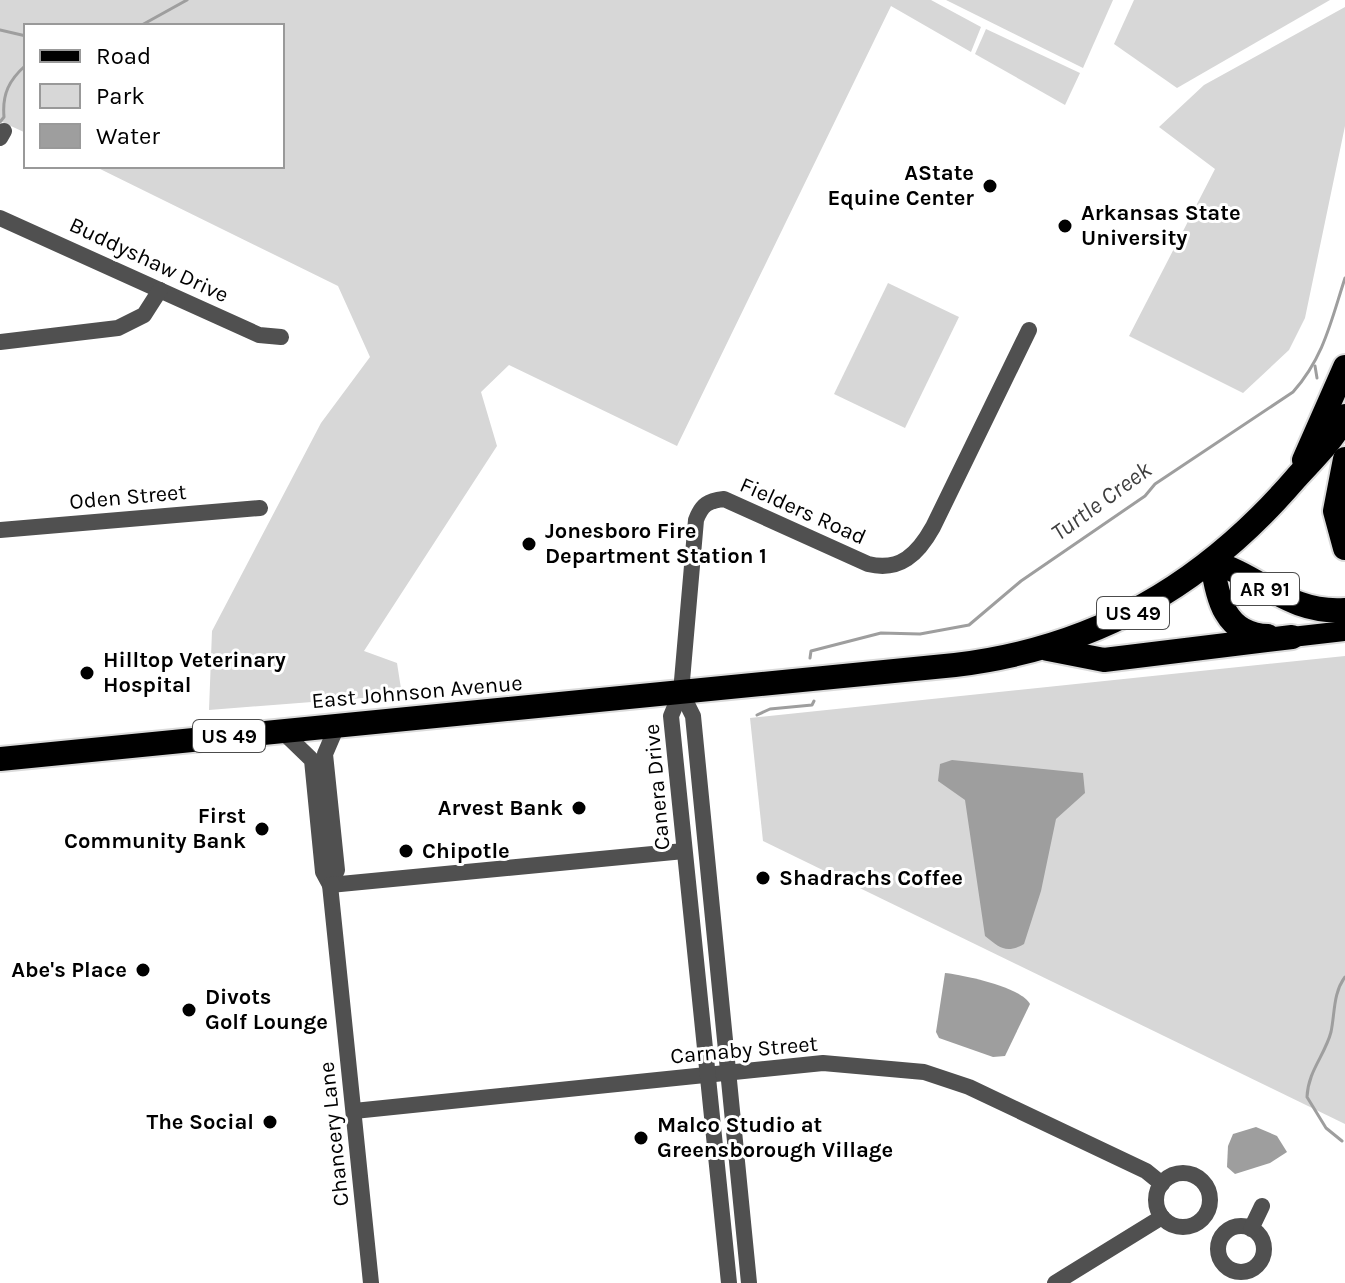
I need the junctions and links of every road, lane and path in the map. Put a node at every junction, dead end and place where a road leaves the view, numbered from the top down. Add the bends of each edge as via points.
1 (0, 218) edge
2 (160, 290) junction
3 (1029, 330) dead end
4 (281, 337) dead end
5 (0, 342) edge
6 (1345, 367) edge
7 (1345, 416) edge
8 (1345, 459) edge
9 (1298, 476) junction
10 (260, 508) dead end
11 (0, 530) edge
12 (1345, 548) edge
13 (1212, 562) junction
14 (1345, 610) edge
15 (1345, 631) edge
16 (1292, 637) junction
17 (1045, 649) junction
18 (681, 692) junction
19 (337, 726) junction
20 (282, 731) junction
21 (0, 759) edge
22 (684, 851) junction
23 (330, 885) junction
24 (726, 1073) junction
25 (706, 1075) junction
26 (354, 1111) junction
27 (1162, 1184) junction
28 (1262, 1206) dead end
29 (1162, 1217) junction
30 (1203, 1219) junction
31 (1251, 1229) junction
32 (1223, 1234) junction
33 (1229, 1275) edge
34 (1243, 1277) edge
35 (371, 1283) edge
36 (729, 1283) edge
37 (749, 1283) edge
38 (1055, 1283) edge

1 - 2 street, Buddyshaw Drive
2 - 4 street, Buddyshaw Drive via 259,335
2 - 5 street via 144,315 118,328
3 - 18 street, Fielders Road via 924,544 899,565 868,564 738,503 710,501 701,507 691,559
6 - 9 highway, US 49
7 - 9 highway, US 49
8 - 12 highway via 1335,511
9 - 13 highway, US 49
10 - 11 street, Oden Street
13 - 14 highway, AR 91 via 1235,568 1291,604
13 - 16 highway via 1222,609 1234,625 1256,636
13 - 17 highway, US 49 via 1133,613
15 - 16 main road, AR 91
16 - 17 highway, AR 91 via 1104,660
17 - 18 highway, East Johnson Avenue / US 49 via 993,660
18 - 19 highway, East Johnson Avenue / US 49
18 - 22 street, Canera Drive via 671,716
18 - 24 street, Canera Drive via 693,716
19 - 20 highway, East Johnson Avenue / US 49
19 - 23 street, Chancery Lane via 325,754 337,870
20 - 21 highway, East Johnson Avenue / US 49
20 - 23 street, Chancery Lane via 312,760 323,872
22 - 23 street
22 - 25 street, Canera Drive
23 - 26 street, Chancery Lane
24 - 25 street, Carnaby Street
24 - 27 street, Carnaby Street via 823,1063 924,1072 1033,1116 1146,1171
24 - 37 street, Canera Drive
25 - 26 street, Carnaby Street
25 - 36 street, Canera Drive
26 - 35 street, Chancery Lane
27 - 29 street via 1156,1200
27 - 30 street via 1176,1174 1201,1180 1210,1195
28 - 31 street
29 - 30 street via 1181,1227
29 - 38 street
30 - 32 street
31 - 32 street via 1236,1227
31 - 34 street via 1261,1238 1263,1252
32 - 33 street via 1219,1255
33 - 34 street

